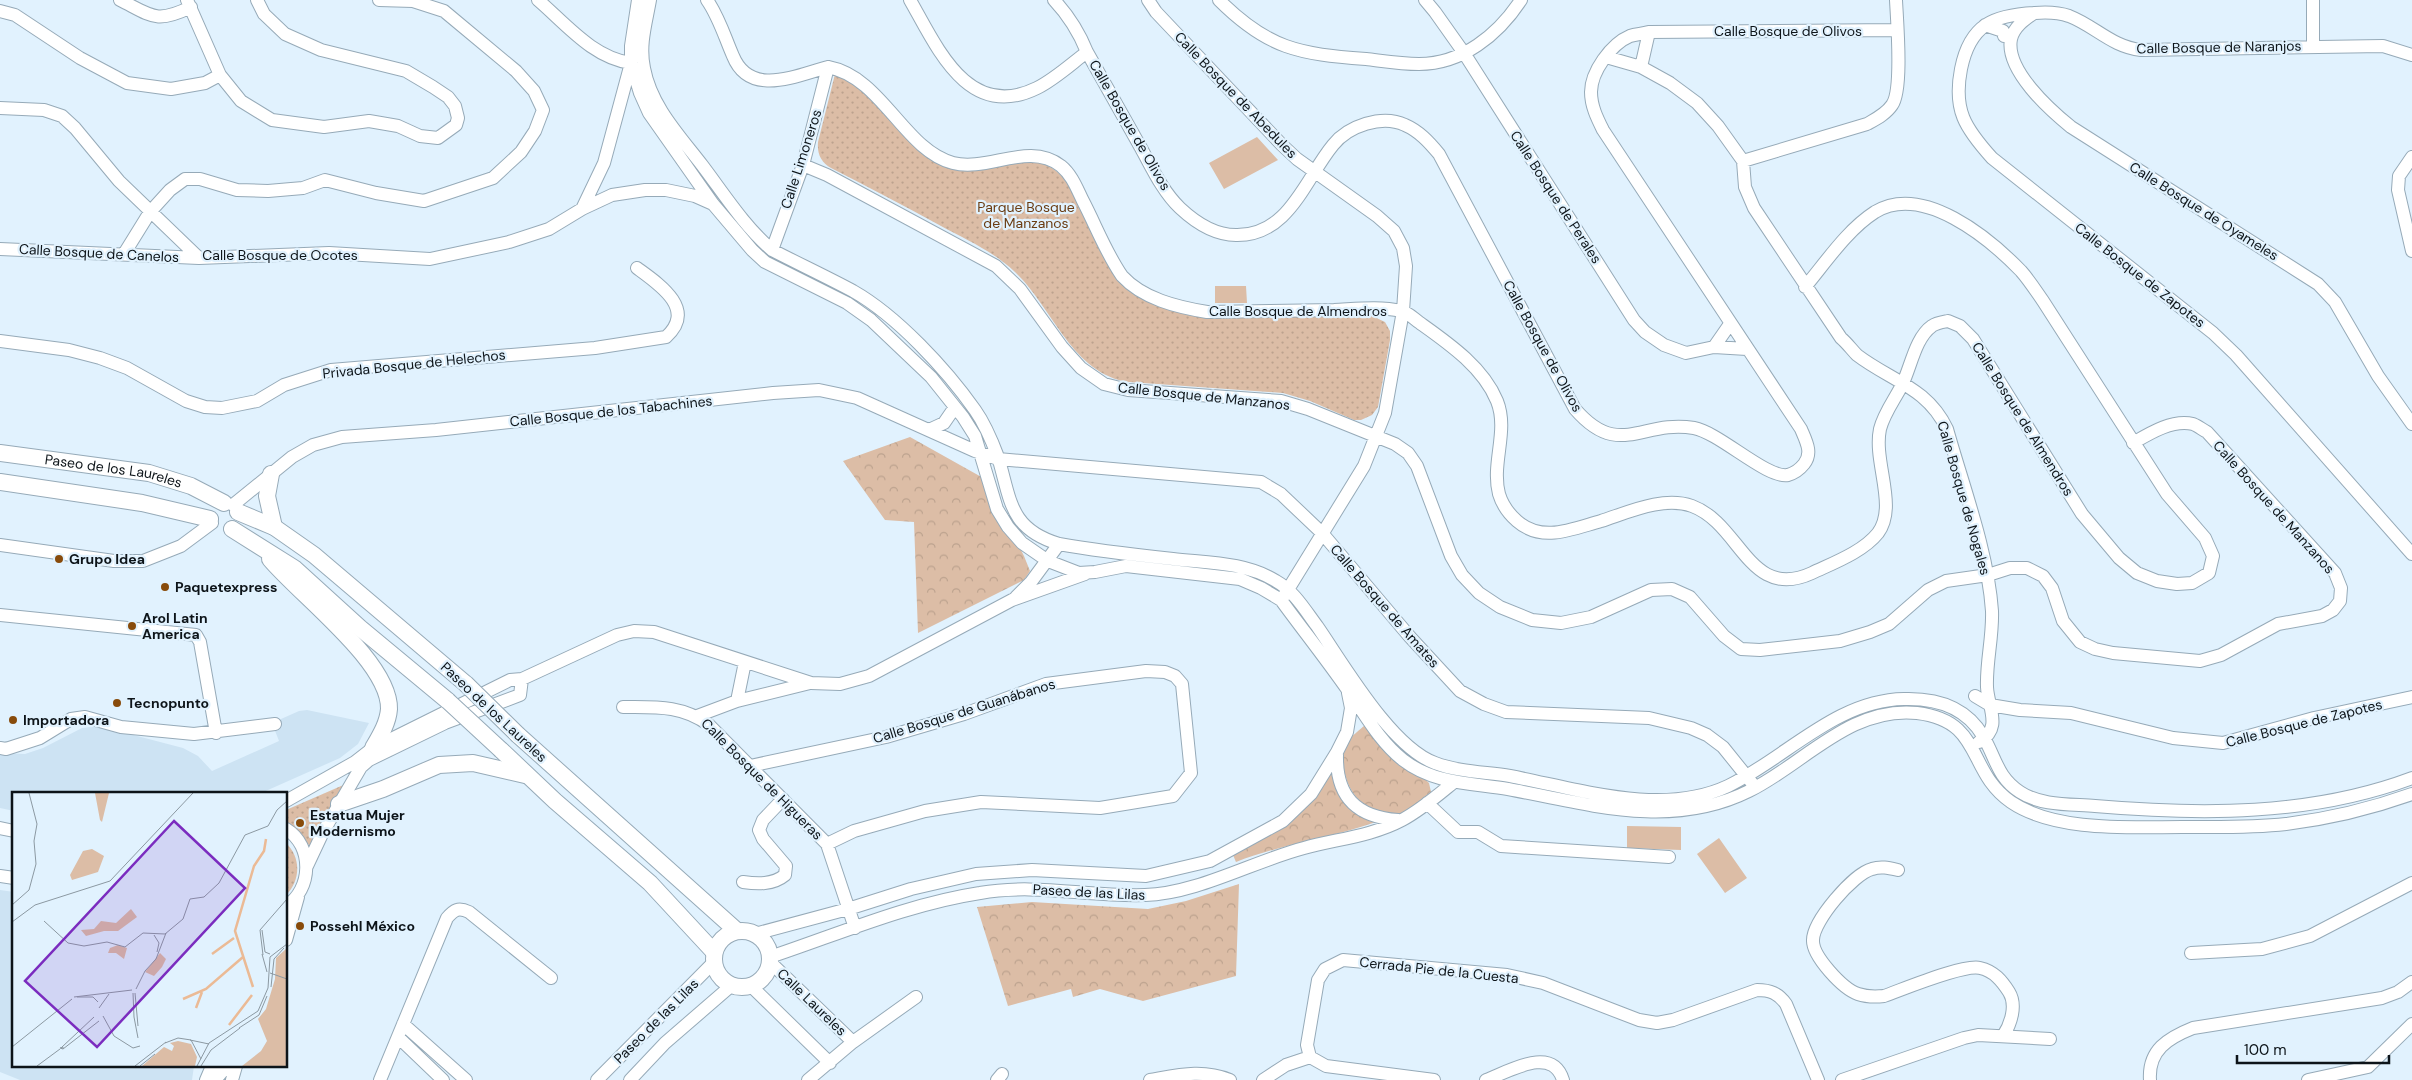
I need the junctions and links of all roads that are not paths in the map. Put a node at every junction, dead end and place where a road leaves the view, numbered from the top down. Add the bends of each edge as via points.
1 (120, 0) edge
2 (257, 0) edge
3 (379, 0) edge
4 (538, 0) edge
5 (638, 0) edge
6 (650, 0) edge
7 (707, 0) edge
8 (910, 0) edge
9 (1054, 0) edge
10 (1148, 0) edge
11 (1219, 0) edge
12 (1424, 0) edge
13 (1521, 0) edge
14 (1896, 0) edge
15 (2313, 0) edge
16 (189, 4) edge
17 (0, 11) edge
18 (2034, 13) junction
19 (1985, 25) junction
20 (1897, 30) junction
21 (1649, 32) junction
22 (2004, 36) dead end
23 (2313, 45) junction
24 (1087, 52) junction
25 (1464, 53) junction
26 (2412, 54) edge
27 (1606, 57) junction
28 (632, 63) junction
29 (828, 67) junction
30 (1641, 67) junction
31 (220, 75) junction
32 (0, 108) edge
33 (654, 109) junction
34 (2412, 157) edge
35 (1743, 161) junction
36 (802, 165) junction
37 (1315, 171) junction
38 (713, 204) junction
39 (582, 209) junction
40 (150, 212) junction
41 (0, 249) edge
42 (772, 250) junction
43 (2412, 251) edge
44 (124, 254) junction
45 (199, 258) junction
46 (636, 268) dead end
47 (1805, 287) junction
48 (1404, 311) junction
49 (1730, 324) junction
50 (0, 341) edge
51 (1714, 347) junction
52 (1747, 350) junction
53 (1903, 383) junction
54 (955, 407) junction
55 (2412, 424) edge
56 (929, 430) junction
57 (1377, 436) junction
58 (2133, 442) junction
59 (0, 453) edge
60 (982, 454) junction
61 (998, 459) junction
62 (271, 474) junction
63 (0, 482) edge
64 (231, 507) junction
65 (211, 521) junction
66 (274, 527) junction
67 (232, 529) junction
68 (1322, 533) junction
69 (0, 545) edge
70 (260, 545) junction
71 (1064, 545) junction
72 (2412, 554) edge
73 (1048, 561) junction
74 (1065, 568) junction
75 (1087, 573) junction
76 (1988, 575) junction
77 (1044, 589) junction
78 (1285, 595) junction
79 (1012, 600) junction
80 (0, 615) edge
81 (745, 662) junction
82 (1989, 669) junction
83 (522, 679) junction
84 (811, 683) junction
85 (1348, 690) junction
86 (1975, 696) junction
87 (2412, 697) edge
88 (737, 701) junction
89 (1990, 704) junction
90 (623, 707) dead end
91 (1956, 708) junction
92 (2020, 710) junction
93 (1371, 713) junction
94 (697, 716) junction
95 (1994, 720) junction
96 (1951, 723) junction
97 (275, 724) dead end
98 (216, 733) junction
99 (1984, 738) junction
100 (1344, 739) junction
101 (1970, 744) junction
102 (0, 748) edge
103 (373, 748) junction
104 (1338, 752) junction
105 (750, 766) junction
106 (526, 775) junction
107 (1747, 776) junction
108 (2412, 778) edge
109 (1454, 782) junction
110 (1756, 787) junction
111 (2412, 794) edge
112 (783, 800) junction
113 (288, 801) edge
114 (339, 804) junction
115 (1428, 804) junction
116 (1402, 820) junction
117 (288, 832) edge
118 (827, 844) junction
119 (1669, 857) dead end
120 (663, 864) junction
121 (307, 866) junction
122 (1898, 870) dead end
123 (742, 882) dead end
124 (650, 883) junction
125 (2412, 883) edge
126 (299, 894) junction
127 (288, 904) edge
128 (848, 909) junction
129 (855, 928) junction
130 (737, 931) junction
131 (288, 933) edge
132 (755, 934) junction
133 (2191, 954) dead end
134 (714, 957) junction
135 (770, 960) junction
136 (551, 978) dead end
137 (2412, 982) edge
138 (732, 985) junction
139 (750, 986) junction
140 (916, 997) dead end
141 (404, 1024) junction
142 (2412, 1024) edge
143 (2003, 1036) junction
144 (398, 1037) junction
145 (2050, 1039) dead end
146 (853, 1042) junction
147 (1310, 1057) junction
148 (830, 1062) junction
149 (2368, 1066) junction
150 (211, 1068) edge
151 (225, 1068) edge
152 (2330, 1078) edge
153 (206, 1080) edge
154 (215, 1080) edge
155 (380, 1080) edge
156 (443, 1080) edge
157 (466, 1080) edge
158 (598, 1080) edge
159 (630, 1080) edge
160 (808, 1080) edge
161 (1150, 1080) edge
162 (1230, 1080) edge
163 (1263, 1080) edge
164 (1434, 1080) edge
165 (1486, 1080) edge
166 (1563, 1080) edge
167 (1818, 1080) edge
168 (1842, 1080) edge
169 (2150, 1080) edge
170 (2308, 1080) edge
171 (2364, 1080) edge

1 - 16 street via 156,18 176,15
2 - 31 street via 264,14 285,34 321,50 406,71 432,86 455,106 456,126 438,138 369,121 324,128 272,120 241,101
3 - 40 street via 413,2 444,11 516,71 534,91 544,110 521,152 500,172 493,178 424,201 325,180 303,188 268,191 237,190 200,179 185,179
4 - 28 street via 599,52
5 - 28 street via 631,46
6 - 33 street via 642,57
7 - 29 street via 733,59 751,77 775,82
8 - 24 street via 950,68 969,85 987,93 1017,94 1036,88
9 - 24 street, Calle Bosque de Olivos via 1071,19
10 - 37 street, Calle Bosque de Abedules via 1282,145
11 - 25 street via 1260,36 1291,49 1420,64 1444,61
12 - 25 street, Calle Bosque de Perales
13 - 25 street via 1492,35
14 - 20 street
15 - 23 street
16 - 31 street
17 - 31 street via 15,15 80,58 127,83 171,88 205,83
18 - 19 street, Calle Bosque de Zapotes via 2009,14
18 - 23 street, Calle Bosque de Naranjos via 2070,16 2112,42 2133,49
18 - 55 street, Calle Bosque de Oyameles via 2016,28 2011,45 2016,65 2043,103 2071,127 2318,284 2342,313 2378,376
19 - 22 street via 2003,31
19 - 72 street, Calle Bosque de Zapotes via 1970,42 1959,80 1960,112 1970,134 1992,158 2236,355
20 - 21 street, Calle Bosque de Olivos
20 - 35 street via 1898,90 1892,105 1880,116 1867,124
21 - 27 street, Calle Bosque de Olivos via 1630,36 1617,44
21 - 30 street
23 - 26 street, Calle Bosque de Naranjos via 2383,46
24 - 37 street, Calle Bosque de Olivos via 1159,180 1178,207 1201,226 1223,235 1247,236 1273,225 1287,213
25 - 51 street, Calle Bosque de Perales via 1634,320 1664,346 1686,353
27 - 30 street
27 - 49 street, Calle Bosque de Olivos via 1591,91 1600,123
28 - 33 street via 636,81
28 - 39 street via 604,163
29 - 36 street, Calle Limoneros
29 - 48 street, Calle Bosque de Almendros via 856,78 924,146 947,160 965,164 1036,155 1056,163 1072,179 1122,276 1156,298 1207,312
30 - 35 street via 1698,103
32 - 40 street, Calle Bosque de Ocotes via 44,110 62,116
33 - 38 street
33 - 42 street via 735,210
34 - 43 street via 2399,176 2398,190
35 - 47 street, Calle Bosque de Nogales via 1745,187 1754,208
36 - 42 street, Calle Limoneros
36 - 57 street, Calle Bosque de Manzanos via 827,175 996,266 1031,301 1071,358 1104,384 1128,390 1282,401
37 - 48 street, Calle Bosque de Abedules via 1394,231 1403,248 1406,266
37 - 52 street, Calle Bosque de Olivos via 1334,144 1355,128 1379,121 1403,124 1422,135 1439,154 1575,409 1589,424 1619,436 1678,426 1696,428 1770,471 1787,475 1798,471 1808,459 1808,445 1801,429
38 - 39 street, Calle Bosque de Ocotes via 677,192 645,190 612,195
38 - 54 street via 765,262 847,303 872,320 931,377
39 - 45 street, Calle Bosque de Ocotes via 549,230 430,259 329,253
40 - 44 street
40 - 45 street, Calle Bosque de Ocotes
41 - 44 street, Calle Bosque de Canelos
42 - 61 street via 854,291 880,309 942,368 987,430
44 - 45 street, Calle Bosque de Canelos
46 - 50 street, Privada Bosque de Helechos via 669,292 676,304 678,320 674,331 666,337 595,348 331,370 284,385 258,401 222,408 186,401 134,371 100,358 69,350
47 - 53 street, Calle Bosque de Nogales via 1857,355
47 - 58 street, Calle Bosque de Almendros via 1860,224 1877,211 1898,205 1921,205 1946,213 1991,244 2021,271
48 - 53 street, Calle Bosque de Almendros via 1467,361 1496,398 1502,431 1496,477 1499,496 1510,515 1526,529 1562,533 1648,506 1670,503 1692,506 1709,515 1764,574 1779,580 1810,574 1866,544 1878,532 1885,520 1886,503 1879,452 1880,429
48 - 57 street, Calle Bosque de Abedules via 1385,413
49 - 51 street
49 - 52 street, Calle Bosque de Olivos
51 - 52 street, Calle Bosque de Perales
53 - 58 street, Calle Bosque de Almendros via 1921,339 1932,326 1948,321 1960,326 1973,338 2082,514 2101,539 2137,573 2157,581 2192,583 2209,573 2213,556 2205,538 2167,494
53 - 76 street, Calle Bosque de Nogales via 1927,400 1947,429
54 - 56 street via 944,423
54 - 60 street via 972,431
56 - 60 street, Calle Bosque de los Tabachines
56 - 62 street, Calle Bosque de los Tabachines via 857,398 819,390 773,393 436,430 342,437 313,445
57 - 68 street, Calle Bosque de Abedules via 1364,466
57 - 76 street, Calle Bosque de Manzanos via 1408,452 1417,466 1451,556 1462,575 1479,593 1500,607 1532,620 1561,623 1591,617 1651,590 1672,589 1690,597 1724,636 1741,649 1760,650 1840,640 1870,632 1889,624 1928,590 1946,581
58 - 76 street, Calle Bosque de Manzanos via 2155,430 2176,424 2193,424 2207,432 2335,573 2341,588 2340,601 2333,610 2322,616 2278,624 2221,655 2200,661 2177,660 2095,649 2080,642 2063,621 2052,588 2043,576 2027,568 2010,568
59 - 64 main road, Paseo de los Laureles via 149,473 191,486
60 - 61 street, Calle Bosque de los Tabachines
60 - 73 street via 1002,518 1022,543
61 - 68 street, Calle Bosque de Amates via 1261,482 1281,494
61 - 71 street via 1007,495 1019,518 1033,532
62 - 64 street, Calle Bosque de los Tabachines
62 - 66 main road via 267,501
63 - 65 main road, Paseo de los Laureles via 142,503
64 - 65 main road via 215,506
64 - 66 main road, Paseo de los Laureles
64 - 67 main road via 238,520
65 - 67 main road via 221,531
65 - 69 street via 181,546 143,561 114,561
66 - 120 main road, Paseo de los Laureles, bridge via 314,555 466,684 518,735
67 - 70 main road, Paseo de los Laureles
68 - 78 street, Calle Bosque de Abedules
68 - 107 street, Calle Bosque de Amates via 1460,691 1506,712 1649,718 1691,728 1707,735 1723,748
70 - 103 main road via 285,577 366,656 378,674 386,690 389,708 388,720
70 - 106 main road, Paseo de los Laureles, bridge via 294,568 448,701
71 - 73 street
71 - 74 street
71 - 78 street via 1243,566 1267,576
73 - 74 street
73 - 79 street
74 - 75 street
74 - 77 street
75 - 77 street
75 - 78 street via 1126,566 1240,579
76 - 82 street, Calle Bosque de Nogales via 1992,631
77 - 79 street
78 - 85 street
78 - 93 street
79 - 84 street via 869,676 840,684
80 - 98 street via 196,635 200,642
81 - 83 street via 654,632 634,630 617,634
81 - 84 street
81 - 88 street
82 - 86 street, Calle Bosque de Nogales
82 - 89 street, Calle Bosque de Nogales via 1987,687
83 - 103 street via 510,680
83 - 114 street via 520,695 444,723 369,760 354,775
84 - 88 street, Calle Bosque de Higueras
85 - 93 street
85 - 100 street, Paseo de las Lilas via 1350,717
86 - 89 street, Calle Bosque de Zapotes
86 - 91 street
87 - 92 street, Calle Bosque de Zapotes via 2322,716 2222,744 2173,738 2071,713
88 - 94 street, Calle Bosque de Higueras
89 - 92 street, Calle Bosque de Zapotes
89 - 95 street, Calle Bosque de Nogales
90 - 94 street, Calle Bosque de Higueras via 664,706
91 - 96 street
91 - 99 street
91 - 107 street via 1905,699 1868,706 1828,723
92 - 95 street, Calle Bosque de Zapotes
93 - 100 street, Paseo de las Lilas
93 - 107 street via 1411,750 1429,761 1456,769 1602,795 1640,798 1699,796
93 - 109 street via 1379,736 1403,760 1423,772
94 - 105 street, Calle Bosque de Higueras
95 - 99 street
96 - 101 street
96 - 110 street via 1936,716 1905,713 1872,719 1835,735
97 - 98 street
98 - 102 street via 121,727 85,717 71,719 40,738
99 - 101 street
99 - 108 street via 1997,769 2020,793 2036,800 2074,804 2254,811 2351,796
100 - 104 street, Paseo de las Lilas
101 - 111 street via 1986,776 2005,798 2030,813 2069,823 2254,828 2356,810
103 - 113 street
104 - 116 street via 1338,780 1351,802 1372,816
104 - 128 street, Paseo de las Lilas via 1311,794 1293,813 1247,842 1200,865 1146,876 996,871 943,881
105 - 112 street, Calle Bosque de Higueras
105 - 118 street, Calle Bosque de Guanábanos via 886,737 964,714 1046,684 1146,671 1170,674 1182,684 1191,773 1173,796 1100,808 981,802 925,811 854,830
106 - 114 main road via 473,762 446,764
106 - 124 main road, Paseo de los Laureles
107 - 110 street, Calle Bosque de Amates
109 - 110 street via 1600,808 1647,812 1681,812 1701,808
109 - 115 street, Paseo de las Lilas
112 - 118 street, Calle Bosque de Higueras
112 - 123 street via 763,820 759,830 786,866 785,874 780,879 758,884
114 - 121 street
115 - 116 street, Paseo de las Lilas
115 - 119 street via 1458,832 1478,832 1501,846
116 - 129 street, Paseo de las Lilas via 1352,838 1305,848 1163,893 998,890 924,906
117 - 121 street via 302,846
118 - 128 street, Calle Bosque de Higueras
120 - 124 main road via 658,877
120 - 130 main road, Paseo de los Laureles
121 - 126 street
122 - 143 street via 1886,867 1871,869 1848,886 1814,930 1812,942 1816,955 1844,986 1870,997 1884,996 1963,970 1979,968 1992,972 2011,996 2013,1013
124 - 134 main road, Paseo de los Laureles
125 - 133 street via 2310,936 2262,949
126 - 127 street
126 - 131 street
128 - 129 street, Calle Bosque de Higueras
128 - 132 street, Paseo de las Lilas
129 - 135 street, Paseo de las Lilas
130 - 132 main road
130 - 134 main road via 722,938
132 - 135 main road via 763,940
134 - 138 main road via 717,972
134 - 158 street, Paseo de las Lilas
135 - 139 main road via 764,977
135 - 146 street, Calle Laureles
136 - 141 street via 469,912 462,908 454,910 447,918
137 - 169 street via 2382,998 2194,1028 2171,1037 2157,1052 2149,1066
138 - 139 main road
138 - 159 street, Paseo de las Lilas via 665,1043
139 - 148 street
140 - 146 street
141 - 144 street
141 - 157 street
142 - 149 street
143 - 145 street
143 - 168 street via 1964,1038
144 - 155 street
144 - 156 street
146 - 148 street
147 - 163 street via 1286,1065
147 - 164 street via 1326,1066
147 - 167 street, Cerrada Pie de la Cuesta via 1307,1045 1318,980 1325,970 1343,960 1507,974 1543,983 1639,1020 1657,1023 1756,990 1768,990 1779,995 1786,1004
148 - 160 street
149 - 152 street
149 - 171 street
150 - 153 street
151 - 154 street
152 - 170 street
161 - 162 street via 1192,1072
165 - 166 street via 1538,1061 1556,1066

